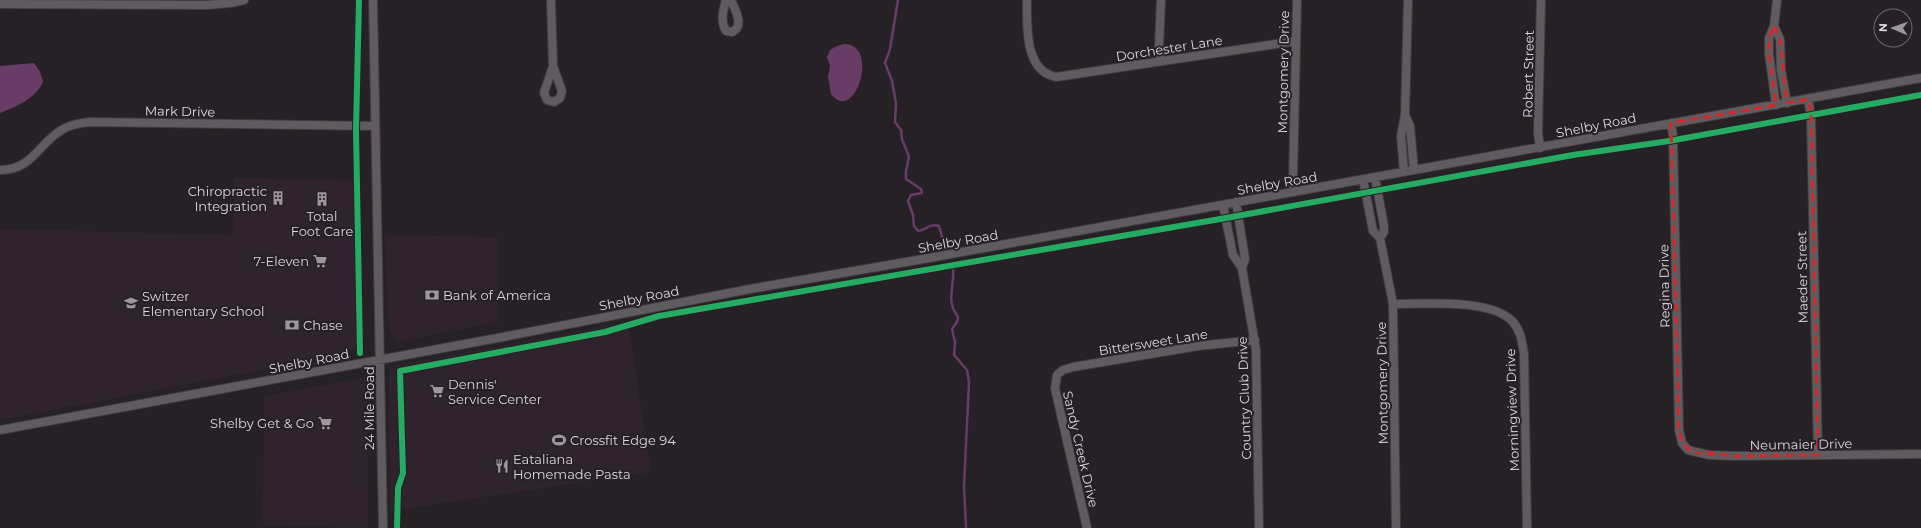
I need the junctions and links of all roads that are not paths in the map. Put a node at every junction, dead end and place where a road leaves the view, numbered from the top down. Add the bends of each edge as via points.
1 (244, 0) edge
2 (373, 0) edge
3 (551, 0) edge
4 (726, 0) edge
5 (731, 0) edge
6 (1027, 0) edge
7 (1161, 0) edge
8 (1297, 0) edge
9 (1408, 0) edge
10 (1541, 0) edge
11 (1777, 0) edge
12 (3, 2) edge
13 (1774, 26) junction
14 (1296, 41) junction
15 (1161, 61) junction
16 (553, 66) dead end
17 (1921, 78) edge
18 (1808, 99) junction
19 (1787, 103) junction
20 (1776, 105) junction
21 (1405, 115) junction
22 (1671, 123) junction
23 (375, 126) junction
24 (1540, 148) junction
25 (0, 170) edge
26 (1414, 170) junction
27 (1404, 172) junction
28 (1376, 177) junction
29 (1363, 180) junction
30 (1294, 192) junction
31 (1236, 202) junction
32 (1223, 205) junction
33 (1380, 238) junction
34 (1242, 268) junction
35 (1393, 304) junction
36 (1255, 340) junction
37 (380, 359) junction
38 (1057, 376) joint
39 (0, 430) edge
40 (1684, 447) joint
41 (1921, 454) edge
42 (1818, 455) junction
43 (383, 528) edge
44 (1087, 528) edge
45 (1259, 528) edge
46 (1396, 528) edge
47 (1527, 528) edge

1 - 12 street via 206,5
2 - 23 street, 24 Mile Road
3 - 16 street
4 - 5 street via 723,26 726,31 732,32 739,22
6 - 15 street, Dorchester Lane via 1031,52 1035,64 1046,74 1063,76
7 - 15 street
8 - 14 street, Montgomery Drive
9 - 21 street
10 - 24 street, Robert Street via 1538,132
11 - 13 street
13 - 19 street via 1780,39 1781,70
13 - 20 street via 1769,38 1769,49
14 - 15 street, Dorchester Lane
14 - 30 street, Montgomery Drive
17 - 18 street, Shelby Road
18 - 19 street, Shelby Road
18 - 42 street, Maeder Street via 1811,112
19 - 20 street, Shelby Road
20 - 22 street, Shelby Road
21 - 26 street via 1410,126
21 - 27 street via 1401,136
22 - 24 street, Shelby Road
22 - 40 street, Regina Drive via 1679,430
23 - 25 street, Mark Drive via 89,122 65,128 23,165 15,169
23 - 37 street, 24 Mile Road
24 - 26 street, Shelby Road
26 - 27 street, Shelby Road
27 - 28 street, Shelby Road
28 - 29 street, Shelby Road
28 - 33 street, Montgomery Drive via 1384,226
29 - 30 street, Shelby Road
29 - 33 street, Montgomery Drive via 1373,231
30 - 31 street, Shelby Road
31 - 32 street, Shelby Road
31 - 34 street, Country Club Drive via 1245,259
32 - 34 street, Country Club Drive via 1233,255
32 - 37 street, Shelby Road via 755,288 503,338
33 - 35 street, Montgomery Drive
34 - 36 street, Country Club Drive
35 - 46 street, Montgomery Drive
35 - 47 street, Morningview Drive via 1482,306 1507,316 1515,325 1521,337 1524,360
36 - 38 street, Bittersweet Lane via 1198,346 1073,367 1063,370
36 - 45 street, Country Club Drive via 1258,369
37 - 39 street, Shelby Road
37 - 43 street, 24 Mile Road
38 - 44 street, Sandy Creek Drive via 1055,388
40 - 42 street, Neumaier Drive via 1692,452 1709,455
41 - 42 street, Neumaier Drive

